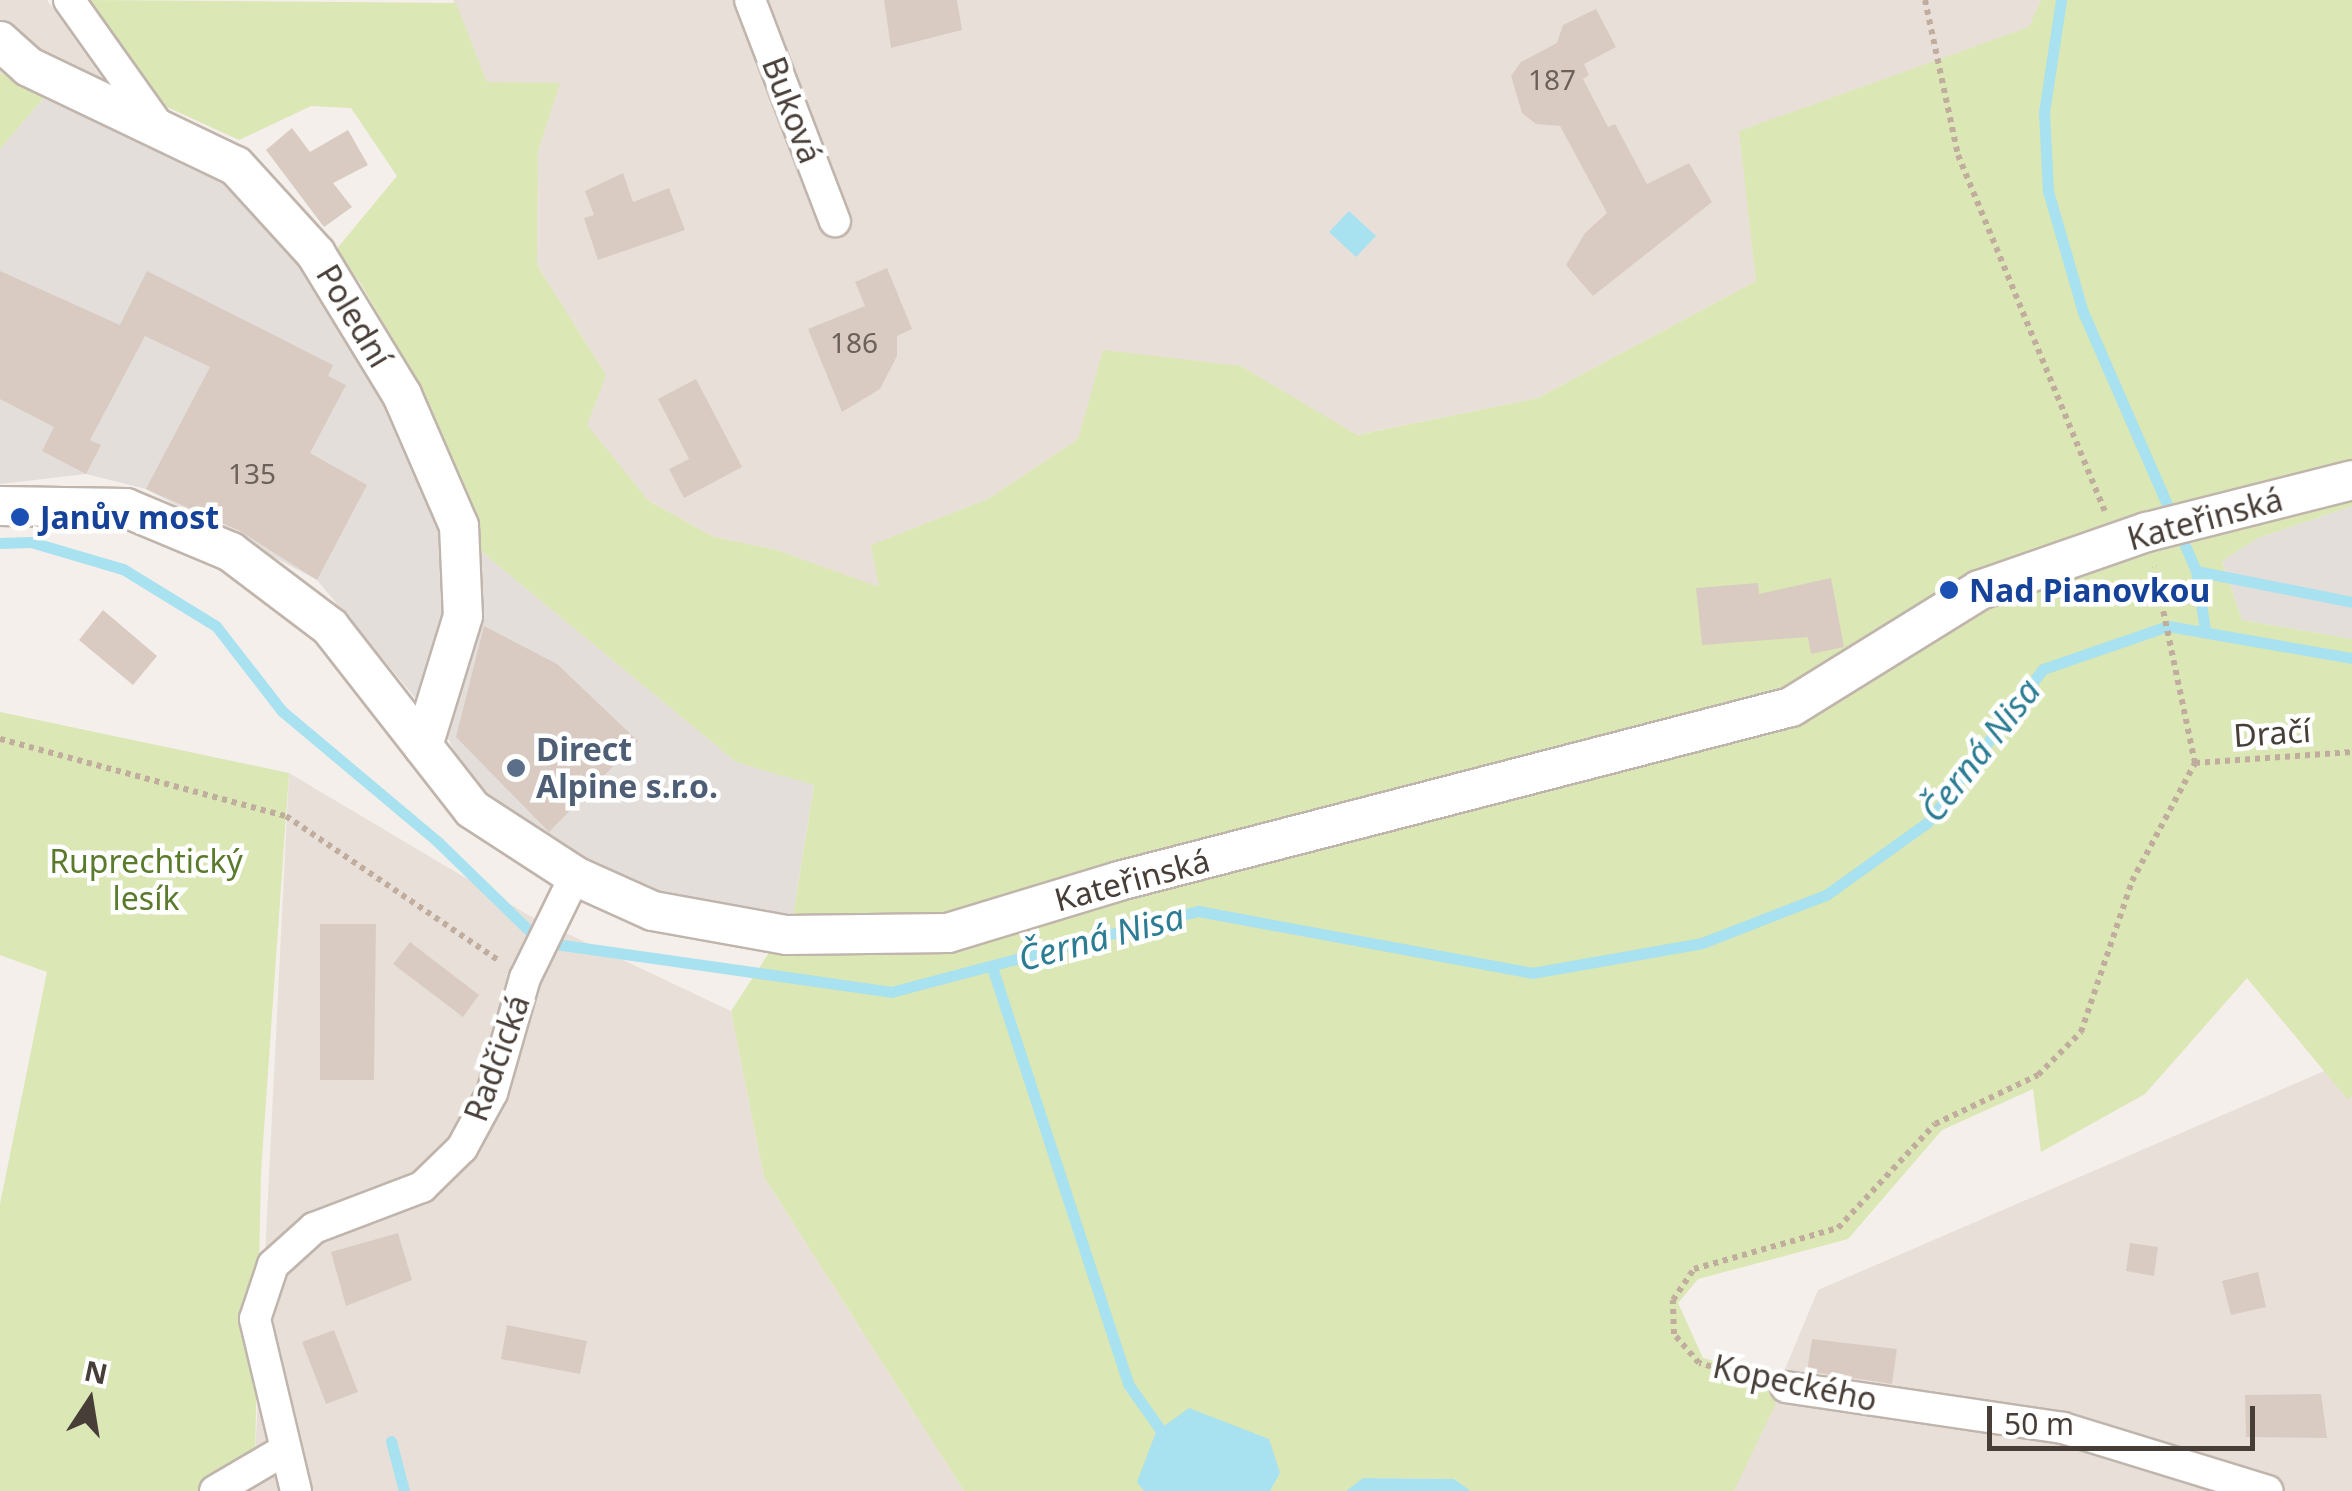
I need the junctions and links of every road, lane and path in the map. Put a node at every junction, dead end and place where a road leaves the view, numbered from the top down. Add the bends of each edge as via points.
1 (69, 0) edge
2 (750, 0) edge
3 (1925, 0) edge
4 (0, 41) edge
5 (160, 128) junction
6 (835, 221) dead end
7 (2352, 480) edge
8 (0, 506) edge
9 (2119, 542) junction
10 (2158, 588) dead end
11 (0, 739) edge
12 (423, 746) junction
13 (2352, 752) edge
14 (2195, 763) junction
15 (575, 876) junction
16 (525, 978) junction
17 (1786, 1387) joint
18 (285, 1450) junction
19 (215, 1491) edge
20 (296, 1491) edge
21 (2268, 1491) edge

1 - 5 street
2 - 6 street, Buková
3 - 9 path via 1958,155
4 - 5 street, Polední via 28,67
5 - 12 street, Polední via 236,166 316,254 402,394 459,526 462,616
7 - 9 street, Kateřinská
8 - 12 street, Kateřinská via 126,508 230,552 330,627
9 - 15 street, Kateřinská via 1980,590 1791,707 1119,881 948,933 788,935 653,912
10 - 14 path
11 - 16 path via 286,816
12 - 15 street, Kateřinská via 472,809
13 - 14 path, Dračí
14 - 17 path, Kopeckého via 2132,881 2081,1032 2038,1075 1935,1124 1838,1228 1694,1269 1672,1300 1674,1334 1699,1363
15 - 16 street, Radčická
16 - 18 street, Radčická via 492,1093 462,1148 422,1186 314,1228 273,1264 255,1319
17 - 21 street, Kopeckého via 2063,1428
18 - 19 street
18 - 20 street, Radčická

